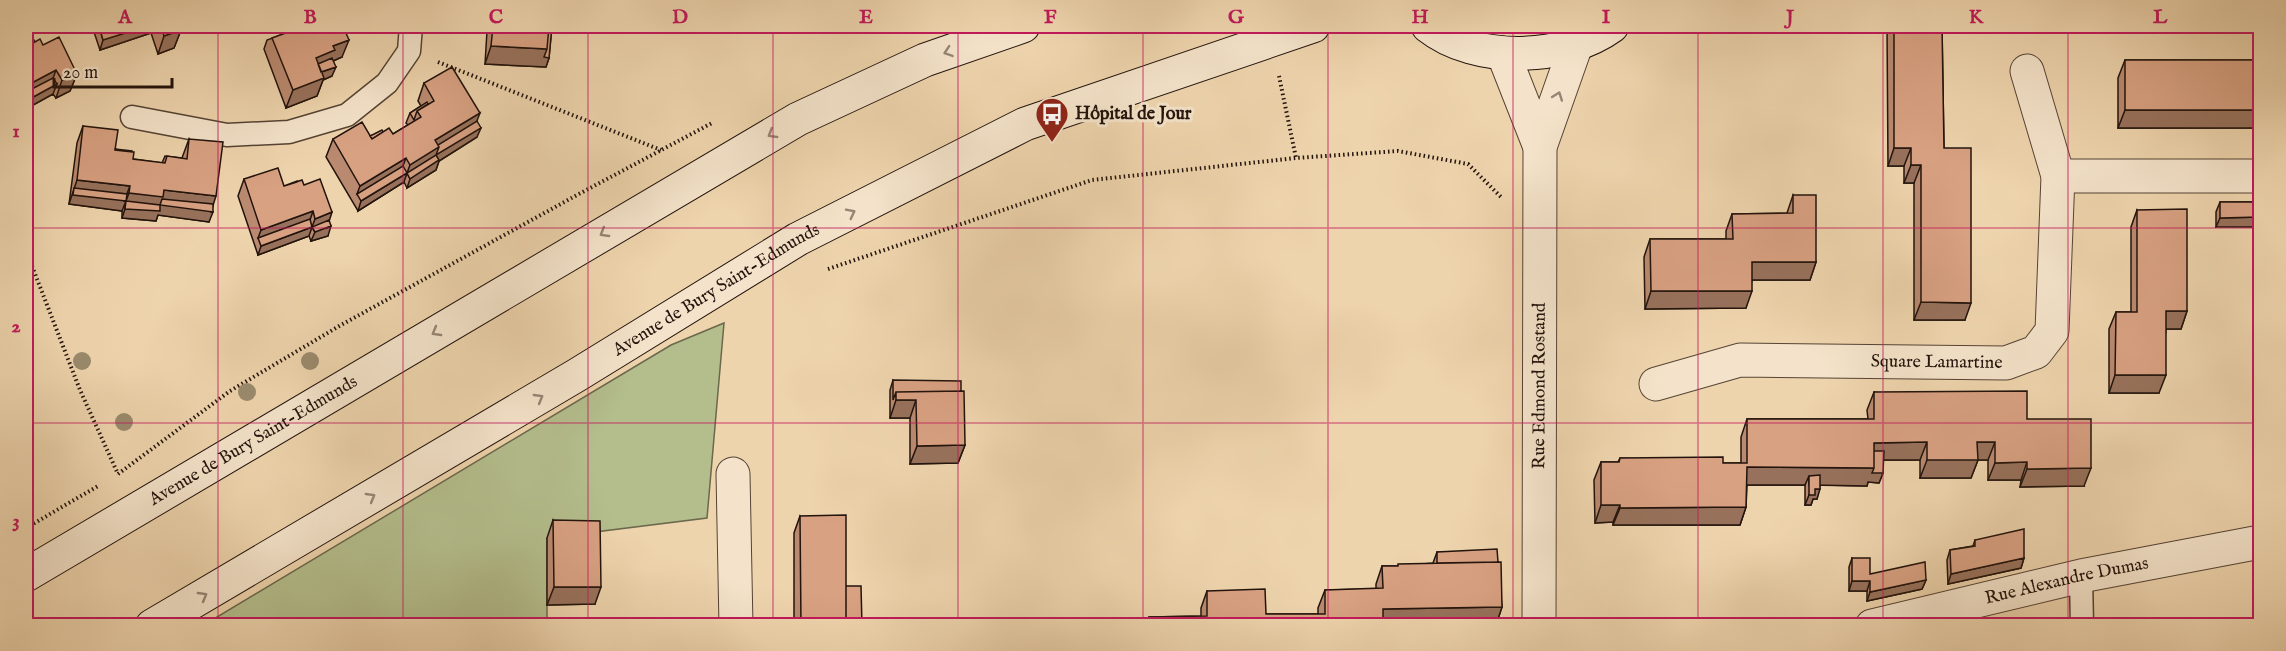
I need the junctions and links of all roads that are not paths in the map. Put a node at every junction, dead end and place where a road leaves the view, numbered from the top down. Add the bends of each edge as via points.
1 (411, 26) edge
2 (1023, 26) edge
3 (1313, 26) edge
4 (1428, 26) edge
5 (1612, 26) edge
6 (1576, 45) junction
7 (1503, 53) junction
8 (2027, 71) dead end
9 (132, 117) dead end
10 (1540, 147) junction
11 (2058, 176) junction
12 (2260, 176) edge
13 (1656, 384) dead end
14 (733, 474) dead end
15 (2260, 542) edge
16 (26, 575) edge
17 (2081, 576) junction
18 (152, 626) edge
19 (736, 626) edge
20 (1539, 626) edge
21 (1872, 626) edge
22 (2082, 626) edge

1 - 9 lane via 409,51 387,83 347,115 289,132 227,135
2 -> 16 main road, Avenue de Bury Saint-Edmunds via 925,60 798,119
18 -> 3 main road, Avenue de Bury Saint-Edmunds via 808,234 1024,124
4 - 7 main road via 1466,45
5 - 6 main road
6 - 7 main road via 1540,53
10 -> 6 main road, Rue Edmond Rostand
7 - 10 main road, Rue Edmond Rostand
8 - 11 main road, Square Lamartine
10 - 20 main road, Rue Edmond Rostand
11 - 12 main road
11 - 13 main road, Square Lamartine via 2052,331 2036,352 2006,363 1740,360
14 - 19 main road
15 - 17 main road, Rue Alexandre Dumas
17 - 21 main road, Rue Alexandre Dumas
17 - 22 lane

